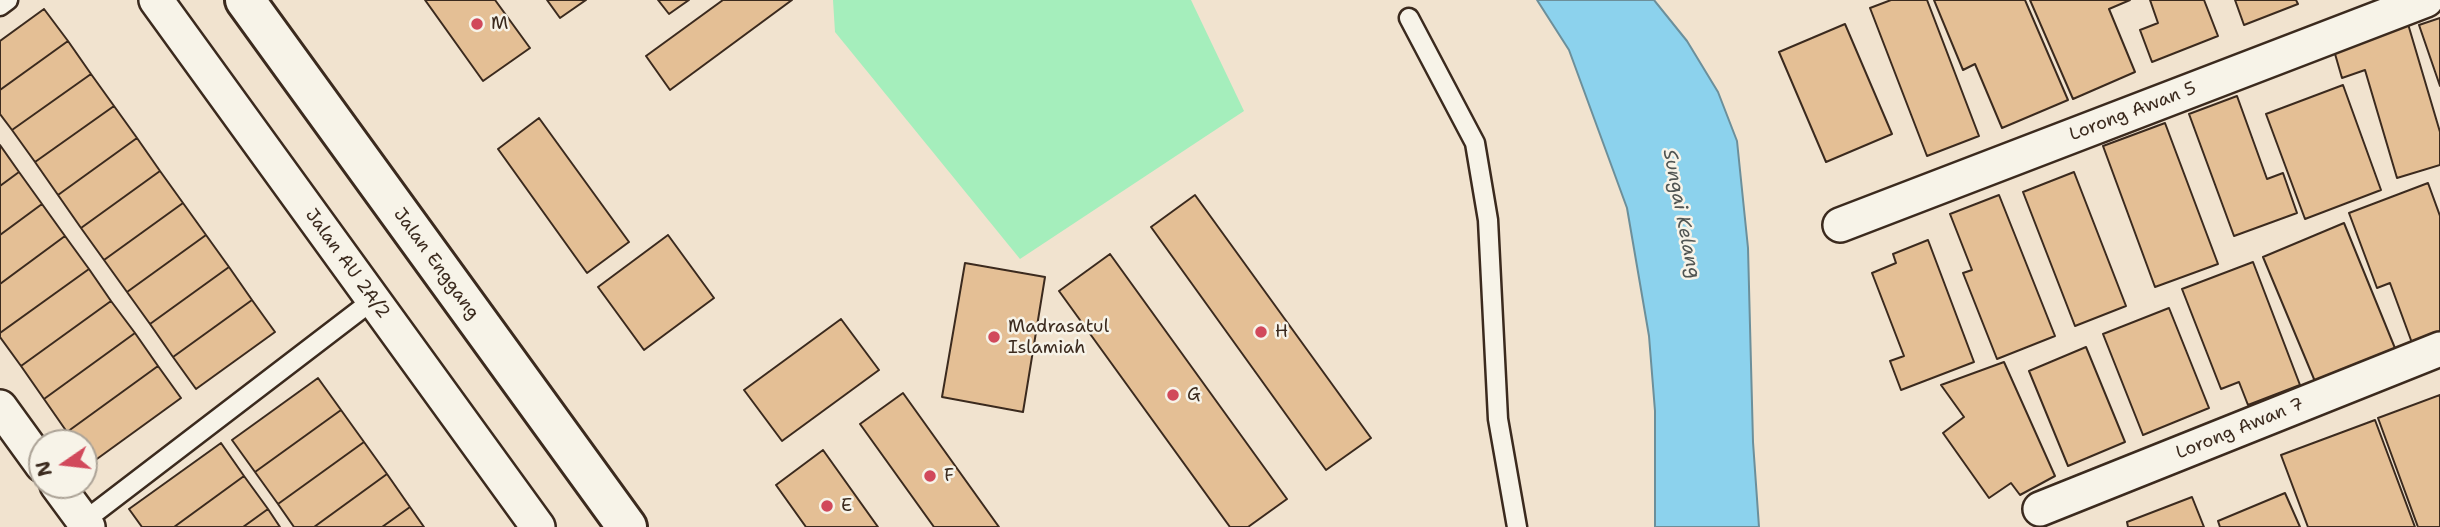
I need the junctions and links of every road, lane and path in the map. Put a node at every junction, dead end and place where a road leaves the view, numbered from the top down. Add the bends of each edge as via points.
1 (8, 0) edge
2 (156, 0) edge
3 (245, 0) edge
4 (2426, 0) edge
5 (0, 6) edge
6 (1409, 18) dead end
7 (1840, 225) dead end
8 (373, 300) junction
9 (2440, 349) edge
10 (0, 407) edge
11 (28, 446) edge
12 (66, 499) edge
13 (2040, 509) dead end
14 (82, 525) edge
15 (538, 527) edge
16 (627, 527) edge
17 (1517, 527) edge

1 - 5 lane
2 - 8 street, Jalan AU 2A/2
3 - 16 main road, Jalan Enggang
4 - 7 street, Lorong Awan 5
6 - 17 lane via 1475,143 1488,220 1499,419
8 - 14 lane
8 - 15 street, Jalan AU 2A/2
9 - 13 street, Lorong Awan 7
10 - 11 street
12 - 14 street

